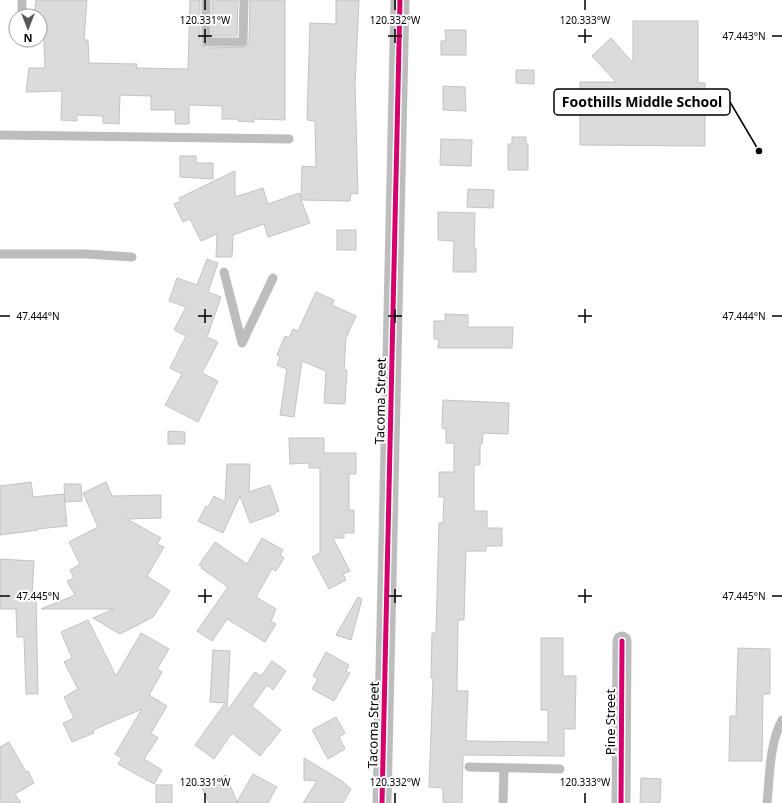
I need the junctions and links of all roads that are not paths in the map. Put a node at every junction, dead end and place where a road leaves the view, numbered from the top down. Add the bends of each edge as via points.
1 (206, 0) edge
2 (244, 0) edge
3 (400, 0) edge
4 (0, 135) edge
5 (289, 139) dead end
6 (0, 254) edge
7 (132, 257) dead end
8 (224, 272) dead end
9 (273, 278) dead end
10 (622, 641) dead end
11 (782, 720) edge
12 (469, 767) dead end
13 (504, 768) junction
14 (560, 769) dead end
15 (382, 803) edge
16 (503, 803) edge
17 (621, 803) edge
18 (768, 803) edge

1 - 2 lane via 206,42 243,42
3 - 15 street, Tacoma Street
4 - 5 lane
6 - 7 lane
8 - 9 lane via 242,343
10 - 17 street, Pine Street
11 - 18 lane via 773,745
12 - 13 lane
13 - 14 lane
13 - 16 lane

